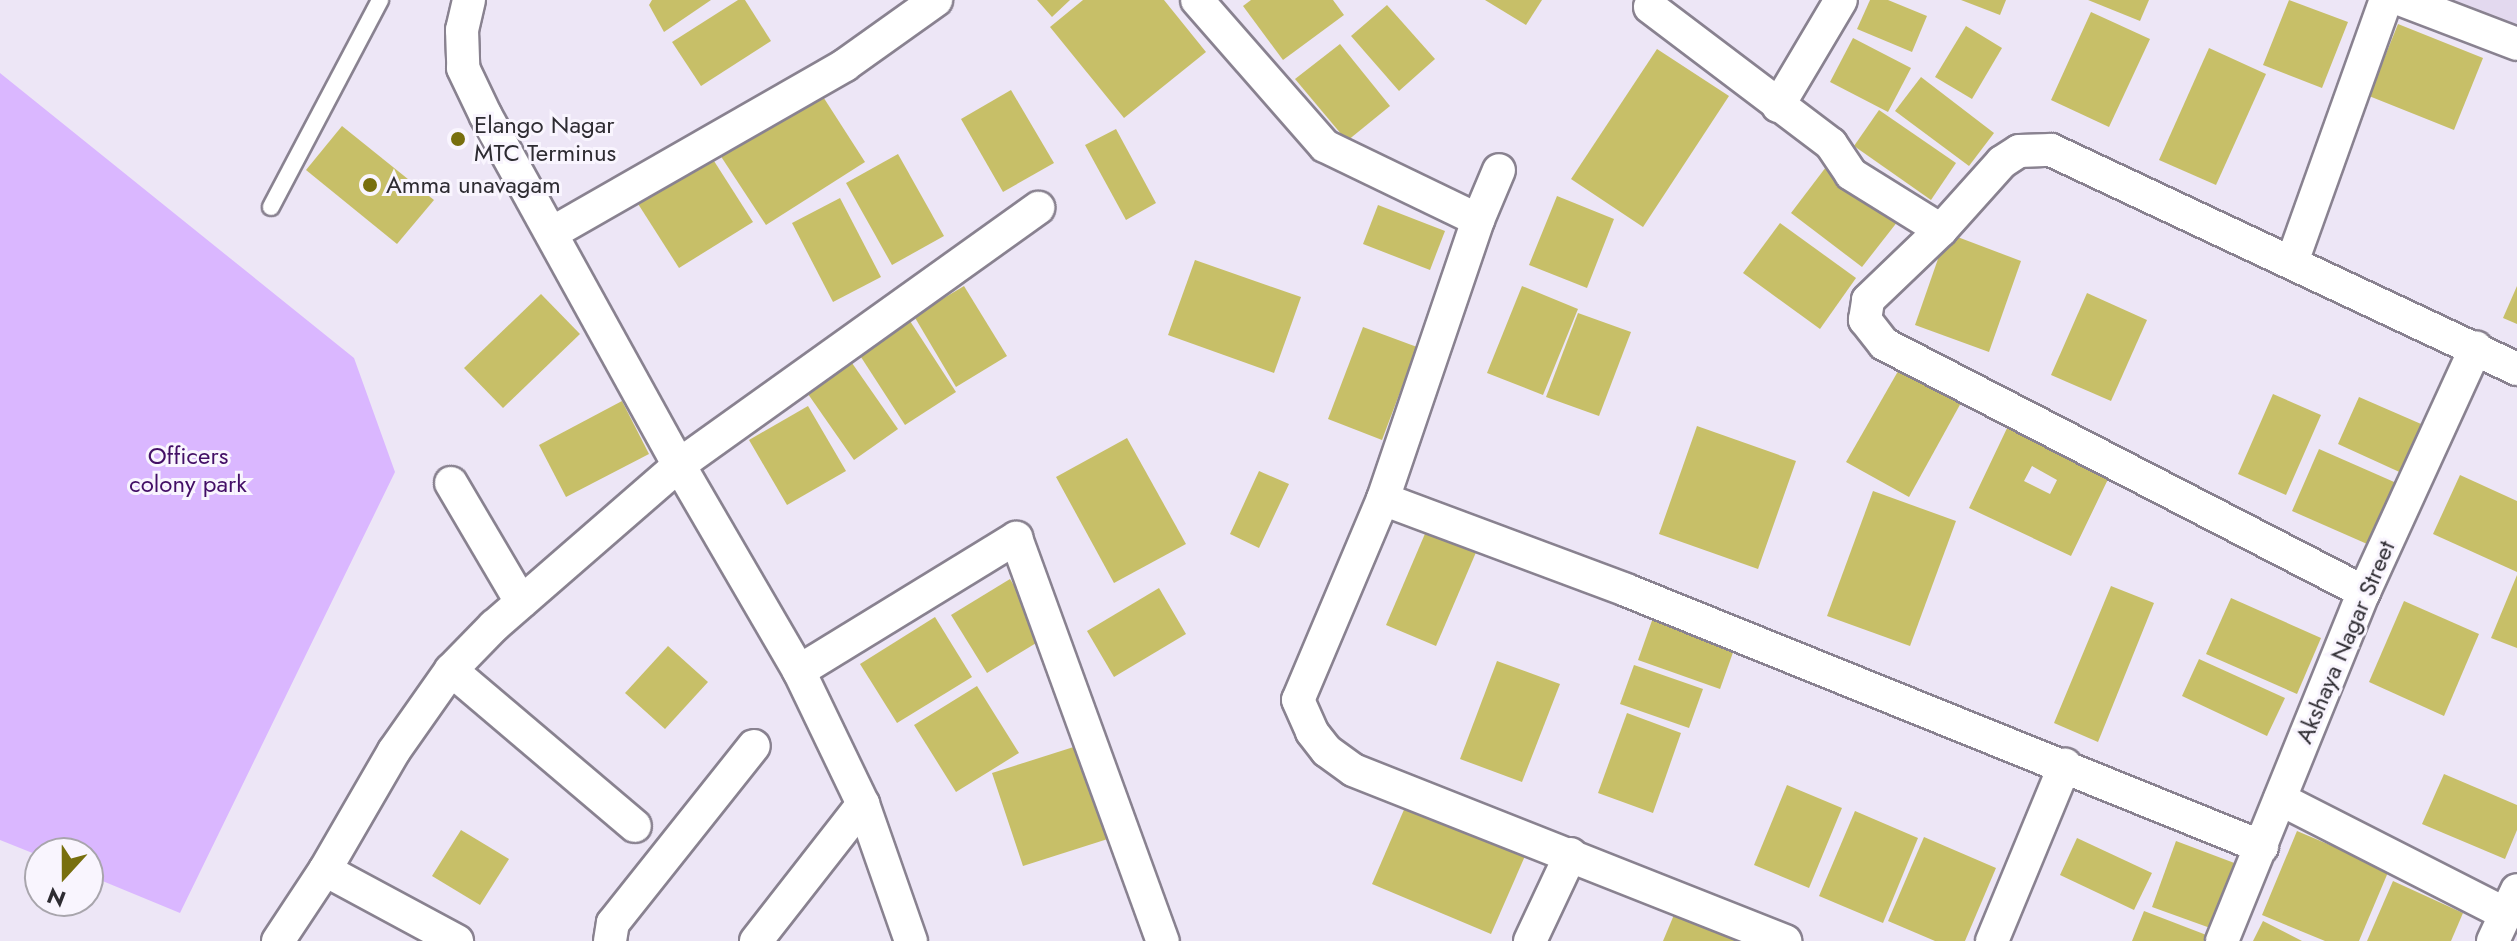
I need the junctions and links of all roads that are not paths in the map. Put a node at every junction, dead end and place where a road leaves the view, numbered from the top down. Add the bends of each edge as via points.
1 (380, 0) edge
2 (469, 0) edge
3 (936, 0) edge
4 (1197, 0) edge
5 (1841, 0) edge
6 (2386, 0) edge
7 (2402, 0) edge
8 (1650, 7) dead end
9 (2517, 44) edge
10 (1778, 106) junction
11 (1499, 170) dead end
12 (271, 207) dead end
13 (1038, 208) dead end
14 (1478, 220) junction
15 (1941, 230) junction
16 (552, 233) junction
17 (2292, 262) junction
18 (2476, 347) junction
19 (2517, 369) edge
20 (679, 465) junction
21 (451, 483) dead end
22 (1383, 499) junction
23 (2364, 592) junction
24 (521, 602) junction
25 (451, 670) junction
26 (799, 671) junction
27 (754, 746) dead end
28 (2065, 765) junction
29 (2280, 799) junction
30 (863, 804) junction
31 (635, 826) dead end
32 (2262, 847) junction
33 (1571, 854) junction
34 (325, 870) junction
35 (2505, 915) edge
36 (278, 941) edge
37 (457, 941) edge
38 (610, 941) edge
39 (756, 941) edge
40 (911, 941) edge
41 (1163, 941) edge
42 (1530, 941) edge
43 (1785, 941) edge
44 (1992, 941) edge
45 (2222, 941) edge

1 - 12 lane
2 - 16 street via 462,30 463,68
3 - 16 street via 845,65
4 - 14 street via 1325,146
5 - 10 street
6 - 17 street
7 - 9 street
8 - 10 street
10 - 15 street via 1831,144 1851,174
11 - 14 street
13 - 20 street
14 - 22 street
15 - 17 street via 2002,162 2019,151 2051,150
15 - 23 street via 1868,300 1865,320 1884,344
16 - 20 street
17 - 18 street
18 - 19 street
18 - 23 street, Akshaya Nagar Street
20 - 24 street
20 - 26 street
21 - 24 street
22 - 28 street
22 - 33 street via 1298,700 1312,732 1353,770
23 - 29 street, Akshaya Nagar Street
24 - 25 street
25 - 31 street
25 - 34 street via 394,751
26 - 30 street
26 - 41 street via 1016,538
27 - 38 street via 613,923
28 - 32 street
28 - 44 street
29 - 32 street, Akshaya Nagar Street
29 - 35 street
30 - 39 street
30 - 40 street
32 - 45 street, Akshaya Nagar Street
33 - 42 street
33 - 43 street
34 - 36 street
34 - 37 street

